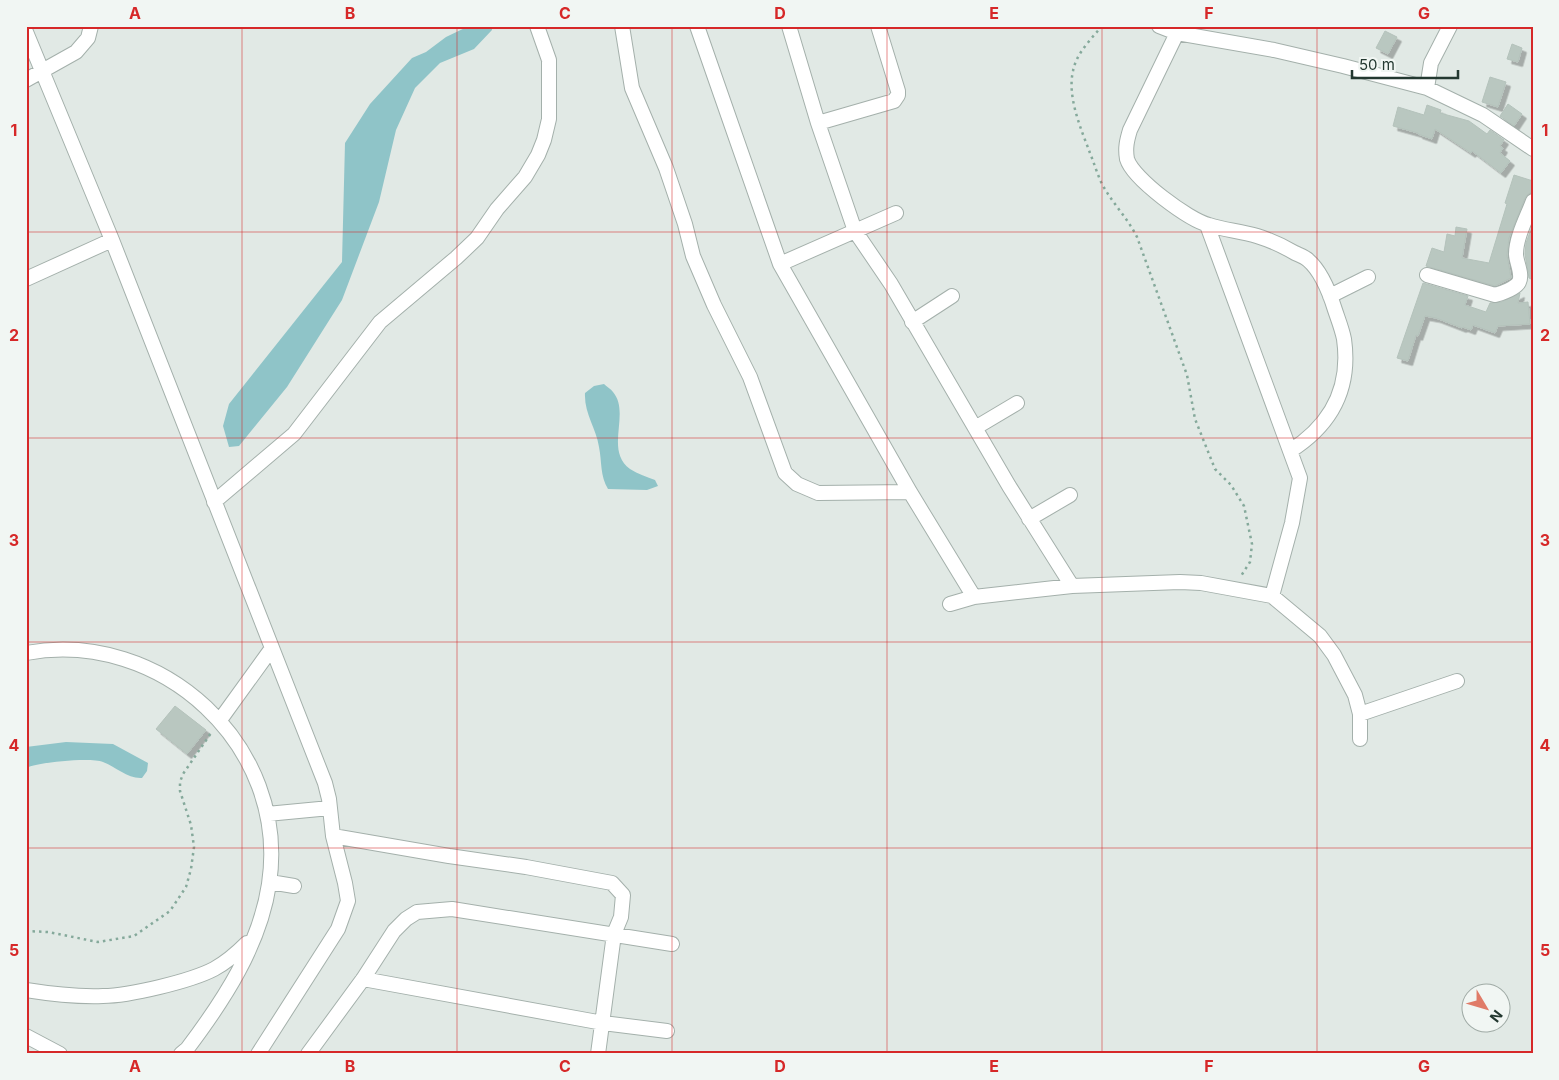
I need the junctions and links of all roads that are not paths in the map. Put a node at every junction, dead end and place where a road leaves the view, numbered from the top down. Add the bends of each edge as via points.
1 (91, 26) edge
2 (537, 26) edge
3 (622, 26) edge
4 (697, 26) edge
5 (789, 26) edge
6 (878, 26) edge
7 (1159, 26) edge
8 (1450, 26) edge
9 (1180, 30) edge
10 (26, 32) edge
11 (42, 71) junction
12 (26, 80) edge
13 (1427, 88) junction
14 (818, 123) junction
15 (1533, 149) edge
16 (1533, 201) edge
17 (896, 213) dead end
18 (1207, 225) junction
19 (855, 230) junction
20 (112, 240) junction
21 (780, 264) junction
22 (1427, 275) dead end
23 (1368, 277) dead end
24 (26, 279) edge
25 (952, 296) dead end
26 (1330, 296) junction
27 (912, 322) junction
28 (1017, 403) dead end
29 (975, 428) junction
30 (1290, 451) junction
31 (910, 492) junction
32 (1070, 495) dead end
33 (214, 502) junction
34 (1029, 519) junction
35 (1072, 586) junction
36 (1272, 596) junction
37 (974, 597) junction
38 (950, 604) dead end
39 (272, 648) junction
40 (26, 653) edge
41 (1457, 681) dead end
42 (1360, 714) junction
43 (220, 720) junction
44 (1360, 739) dead end
45 (330, 808) junction
46 (267, 814) junction
47 (333, 836) junction
48 (270, 882) junction
49 (294, 886) dead end
50 (257, 934) junction
51 (614, 934) junction
52 (672, 944) dead end
53 (363, 979) junction
54 (26, 990) edge
55 (603, 1023) junction
56 (667, 1031) dead end
57 (26, 1036) edge
58 (60, 1054) edge
59 (181, 1054) edge
60 (258, 1054) edge
61 (308, 1054) edge
62 (598, 1054) edge

1 - 11 street via 88,38 76,52
2 - 33 street via 549,60 549,119 538,156 524,177 477,238 380,322 294,434
3 - 31 street via 632,88 666,168 693,256 750,377 786,473 797,484 818,493
4 - 21 street
5 - 14 street
6 - 14 street via 898,91 896,98
7 - 9 street
8 - 13 street via 1431,63
9 - 13 street
9 - 18 street via 1130,130 1126,145 1128,161 1138,176 1169,202
10 - 11 street
11 - 12 street
11 - 20 street
13 - 15 street via 1483,115
14 - 19 street
16 - 22 street via 1517,246 1521,276 1516,286 1495,295
17 - 19 street
18 - 26 street via 1256,236 1309,260
18 - 30 street
19 - 21 street
19 - 27 street
20 - 24 street
20 - 33 street
21 - 31 street
23 - 26 street
25 - 27 street
26 - 30 street via 1344,338 1344,382 1334,408 1317,430
27 - 29 street
28 - 29 street
29 - 34 street
30 - 36 street via 1300,478 1292,523
31 - 37 street
32 - 34 street
33 - 39 street
34 - 35 street
35 - 36 street via 1201,583
35 - 37 street
36 - 42 street via 1320,636 1355,695
37 - 38 street
39 - 43 street
39 - 45 street via 325,783
40 - 43 street via 68,650 125,658 177,683
41 - 42 street
42 - 44 street
43 - 46 street via 249,764
45 - 46 street
45 - 47 street
46 - 48 street
47 - 51 street via 612,883 623,895 621,916
47 - 60 street via 348,901 338,929
48 - 49 street
48 - 50 street
50 - 54 street via 213,969 164,985 105,996
50 - 59 street via 223,999
51 - 52 street
51 - 53 street via 452,909 417,912 394,931
51 - 55 street
53 - 55 street
53 - 61 street
55 - 56 street
55 - 62 street
57 - 58 street

